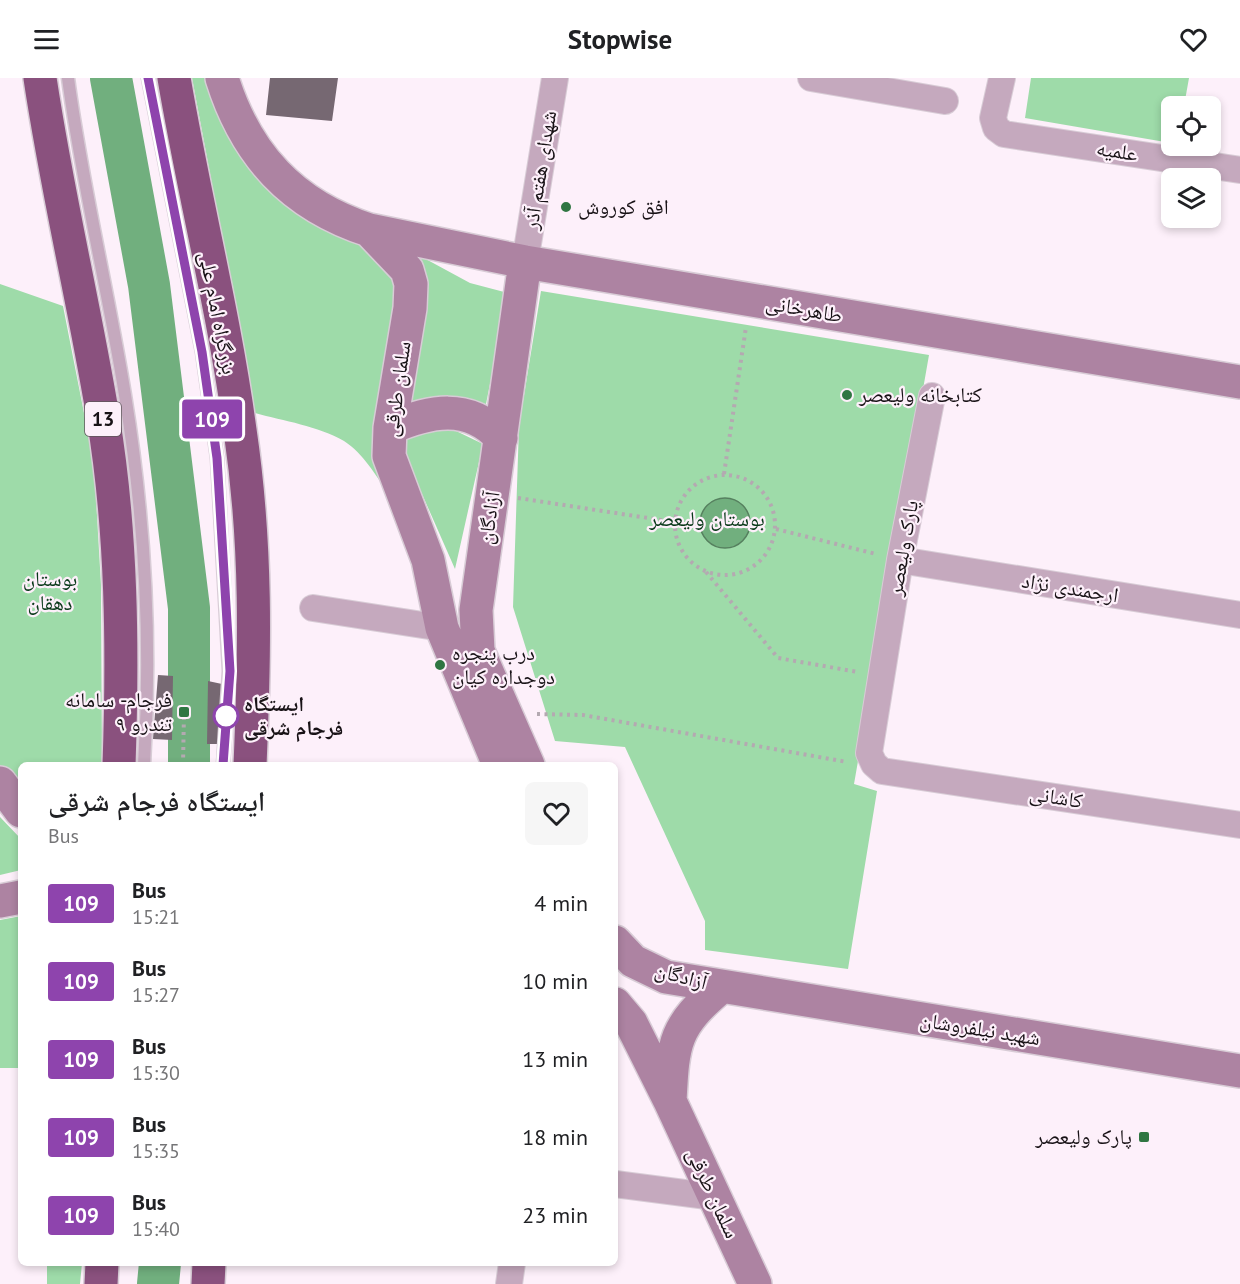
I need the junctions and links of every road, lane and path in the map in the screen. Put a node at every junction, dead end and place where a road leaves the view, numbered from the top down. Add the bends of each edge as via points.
1 (40, 78) edge
2 (68, 78) edge
3 (148, 78) edge
4 (174, 78) edge
5 (222, 78) edge
6 (555, 78) edge
7 (811, 78) edge
8 (1002, 78) edge
9 (945, 101) dead end
10 (1240, 170) edge
11 (369, 230) junction
12 (525, 262) junction
13 (751, 300) junction
14 (1240, 382) edge
15 (932, 396) dead end
16 (390, 428) junction
17 (501, 438) junction
18 (724, 474) junction
19 (493, 494) junction
20 (674, 522) junction
21 (776, 529) junction
22 (900, 560) junction
23 (705, 572) junction
24 (313, 609) dead end
25 (1240, 615) edge
26 (442, 628) junction
27 (882, 670) junction
28 (184, 712) dead end
29 (506, 714) junction
30 (119, 762) edge
31 (144, 762) edge
32 (183, 762) edge
33 (223, 762) edge
34 (250, 762) edge
35 (498, 762) edge
36 (527, 762) edge
37 (875, 766) junction
38 (0, 783) edge
39 (18, 807) edge
40 (1240, 825) edge
41 (18, 898) edge
42 (0, 901) edge
43 (618, 945) edge
44 (721, 987) junction
45 (618, 1008) edge
46 (1240, 1071) edge
47 (670, 1101) junction
48 (618, 1184) edge
49 (716, 1197) junction
50 (102, 1266) edge
51 (209, 1266) edge
52 (218, 1266) edge
53 (511, 1266) edge
54 (759, 1283) edge
55 (101, 1284) edge
56 (208, 1284) edge
57 (218, 1284) edge
58 (508, 1284) edge

1 - 30 highway, 13 via 103,417 114,502 119,576
2 - 31 lane via 75,134 125,395 142,522 149,612
3 - 33 lane via 202,352 217,458 230,671
4 - 34 highway, بزرگراه امام علی via 240,430 255,568
5 - 11 main road, سلمان طرقی via 247,135 279,178 298,196 345,222
6 - 12 street, شهدای هفتم آذر
7 - 9 street
8 - 10 street, علمیه via 993,118 996,128 1004,134
11 - 12 main road, طاهرخانی
11 - 16 main road, سلمان طرقی via 407,270 411,284
12 - 13 main road, طاهرخانی
12 - 17 main road, آزادگان
13 - 14 main road, طاهرخانی
13 - 18 path
15 - 22 street, پارک ولیعصر
16 - 17 main road via 418,416 448,413 487,423
16 - 26 main road, سلمان طرقی via 388,456 428,560
17 - 19 main road, آزادگان
18 - 20 path via 709,477 685,494
18 - 21 path via 741,477 762,491 774,512
19 - 20 path
19 - 29 main road, آزادگان via 476,631 478,651
20 - 23 path via 682,552
21 - 22 path
21 - 23 path via 764,558 752,568 737,574
22 - 25 street, ارجمندی نژاد
22 - 27 street, پارک ولیعصر
23 - 27 path via 778,658 873,674
24 - 26 street
26 - 35 main road, سلمان طرقی
27 - 37 street, پارک ولیعصر via 869,753
28 - 32 path
29 - 36 main road, آزادگان
29 - 37 path via 583,715
37 - 40 street, کاشانی via 882,771
38 - 39 main road
41 - 42 main road
43 - 44 main road, آزادگان via 633,961 666,977
44 - 46 main road, شهید نیلفروشان
44 - 47 main road via 680,1030 672,1065
45 - 47 main road, سلمان طرقی via 631,1023
47 - 49 main road, سلمان طرقی
48 - 49 street
49 - 54 main road, سلمان طرقی
50 - 55 highway
51 - 56 highway
52 - 57 highway
53 - 58 street

